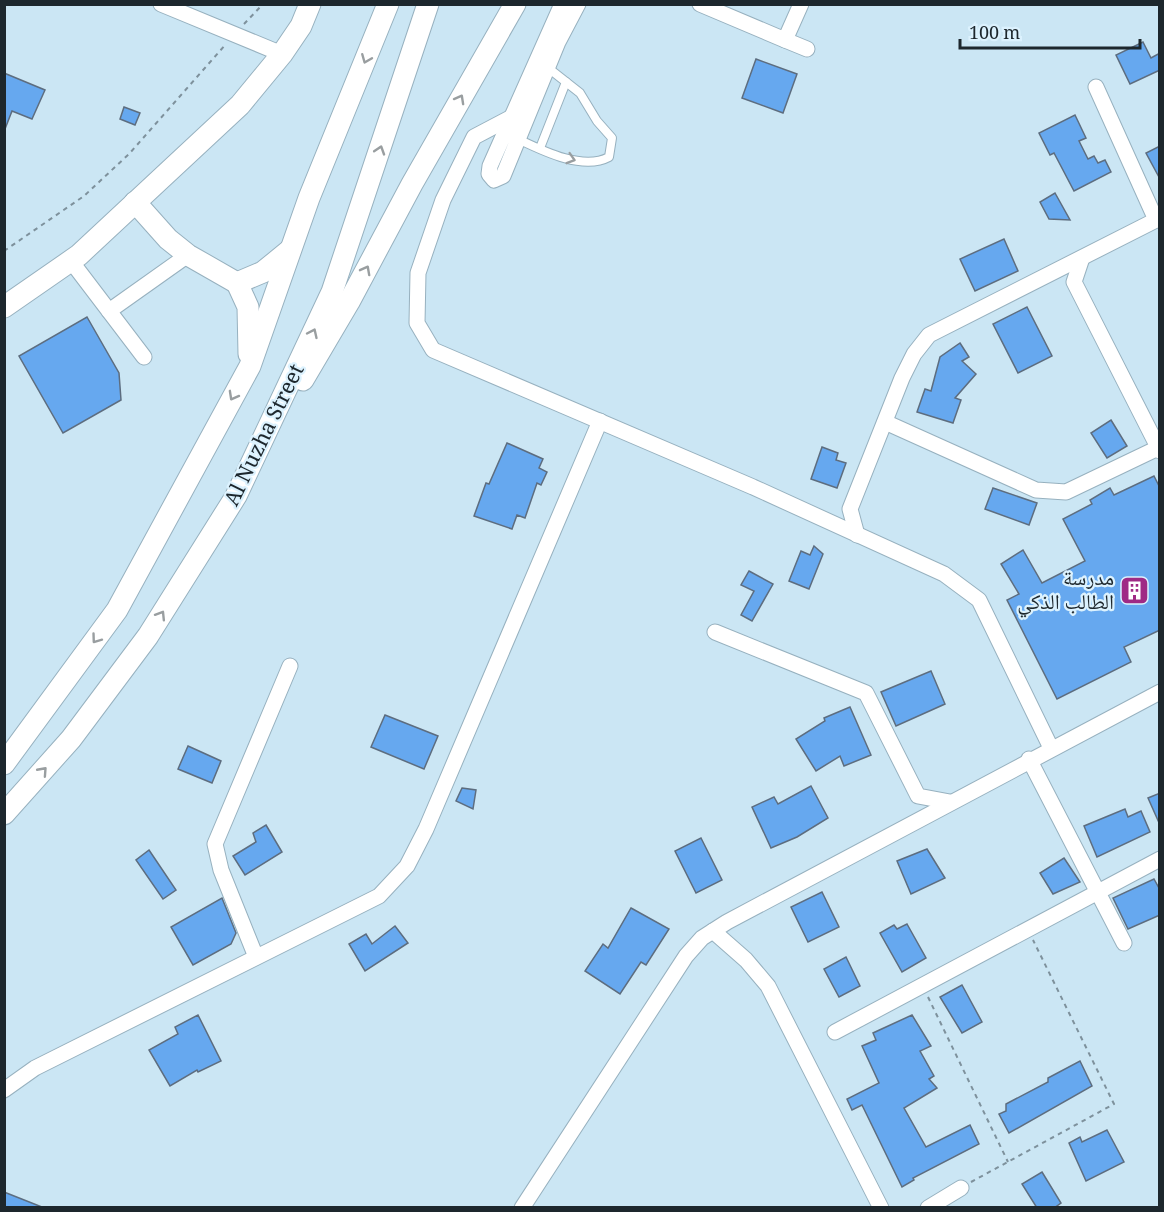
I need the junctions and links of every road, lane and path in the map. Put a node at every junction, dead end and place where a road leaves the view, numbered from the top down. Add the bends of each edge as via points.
1 (161, 4) edge
2 (263, 4) edge
3 (310, 4) edge
4 (388, 4) edge
5 (428, 4) edge
6 (515, 4) edge
7 (562, 4) edge
8 (578, 4) edge
9 (700, 4) edge
10 (801, 4) edge
11 (234, 34) junction
12 (785, 40) junction
13 (807, 49) dead end
14 (282, 54) junction
15 (547, 67) junction
16 (566, 82) junction
17 (526, 85) junction
18 (1096, 87) dead end
19 (512, 117) junction
20 (517, 139) junction
21 (540, 148) junction
22 (135, 202) junction
23 (1158, 219) edge
24 (291, 249) junction
25 (4, 251) edge
26 (188, 255) junction
27 (1082, 258) junction
28 (71, 261) junction
29 (1049, 274) junction
30 (1074, 282) junction
31 (237, 283) junction
32 (4, 307) edge
33 (109, 311) junction
34 (144, 357) dead end
35 (250, 366) junction
36 (600, 422) junction
37 (885, 422) junction
38 (269, 426) junction
39 (1159, 449) edge
40 (850, 509) junction
41 (827, 521) junction
42 (857, 534) junction
43 (715, 632) dead end
44 (290, 666) dead end
45 (1160, 692) edge
46 (1051, 748) junction
47 (1029, 759) junction
48 (4, 764) edge
49 (918, 796) junction
50 (950, 802) junction
51 (4, 814) edge
52 (913, 822) junction
53 (1160, 859) edge
54 (1098, 892) junction
55 (1028, 929) junction
56 (712, 931) junction
57 (1124, 943) dead end
58 (256, 957) junction
59 (922, 985) junction
60 (835, 1032) dead end
61 (4, 1090) edge
62 (1008, 1162) junction
63 (961, 1188) joint
64 (522, 1208) edge
65 (881, 1208) edge
66 (928, 1208) edge

1 - 11 street
2 - 11 path
3 - 14 main road
4 -> 24 main road, Al Nuzha Street
38 -> 5 main road, Al Nuzha Street via 332,292
38 -> 6 main road via 314,364
7 - 17 street
8 - 15 street
9 - 12 street
10 - 12 street
11 - 14 street
11 - 25 path via 129,154 84,196
12 - 13 street
14 - 22 main road via 240,105
15 - 16 lane
15 - 20 street
16 - 21 lane
21 -> 16 lane via 576,162 596,163 612,151 612,138 580,93
17 - 19 street
17 - 20 lane via 516,121
18 - 23 street
19 - 20 street via 490,166 489,174 494,180 503,176
19 - 36 street via 474,137 443,200 418,273 417,323 433,350
20 - 21 lane
22 - 26 main road
22 - 28 main road
23 - 27 street
24 - 31 main road via 263,272
24 - 35 main road, Al Nuzha Street
26 - 31 main road
26 - 33 street
27 - 29 street
27 - 30 street
28 - 32 main road
28 - 33 street
29 - 30 street
29 - 37 street via 929,335 907,367
30 - 39 street
31 - 35 main road via 248,307
33 - 34 street
35 -> 48 main road, Al Nuzha Street via 117,610
36 - 41 street
36 - 58 street via 407,866 379,896
37 - 39 street via 1036,490 1066,492
37 - 40 street
51 -> 38 main road, Al Nuzha Street via 71,740 148,636 236,496
40 - 41 street
40 - 42 street
41 - 42 street
42 - 46 street via 944,574 979,600
43 - 49 street via 866,693
44 - 58 street via 215,843 221,870
45 - 46 street
46 - 47 street
47 - 50 street
47 - 54 street
49 - 50 street
49 - 52 street
50 - 52 street
52 - 56 street
53 - 54 street
54 - 55 street
54 - 57 street
55 - 59 street
55 - 62 path via 1114,1104
56 - 64 street via 686,956
56 - 65 street via 746,960 768,986
58 - 61 street via 35,1068
59 - 60 street
59 - 62 path
62 - 63 path
63 - 66 street

